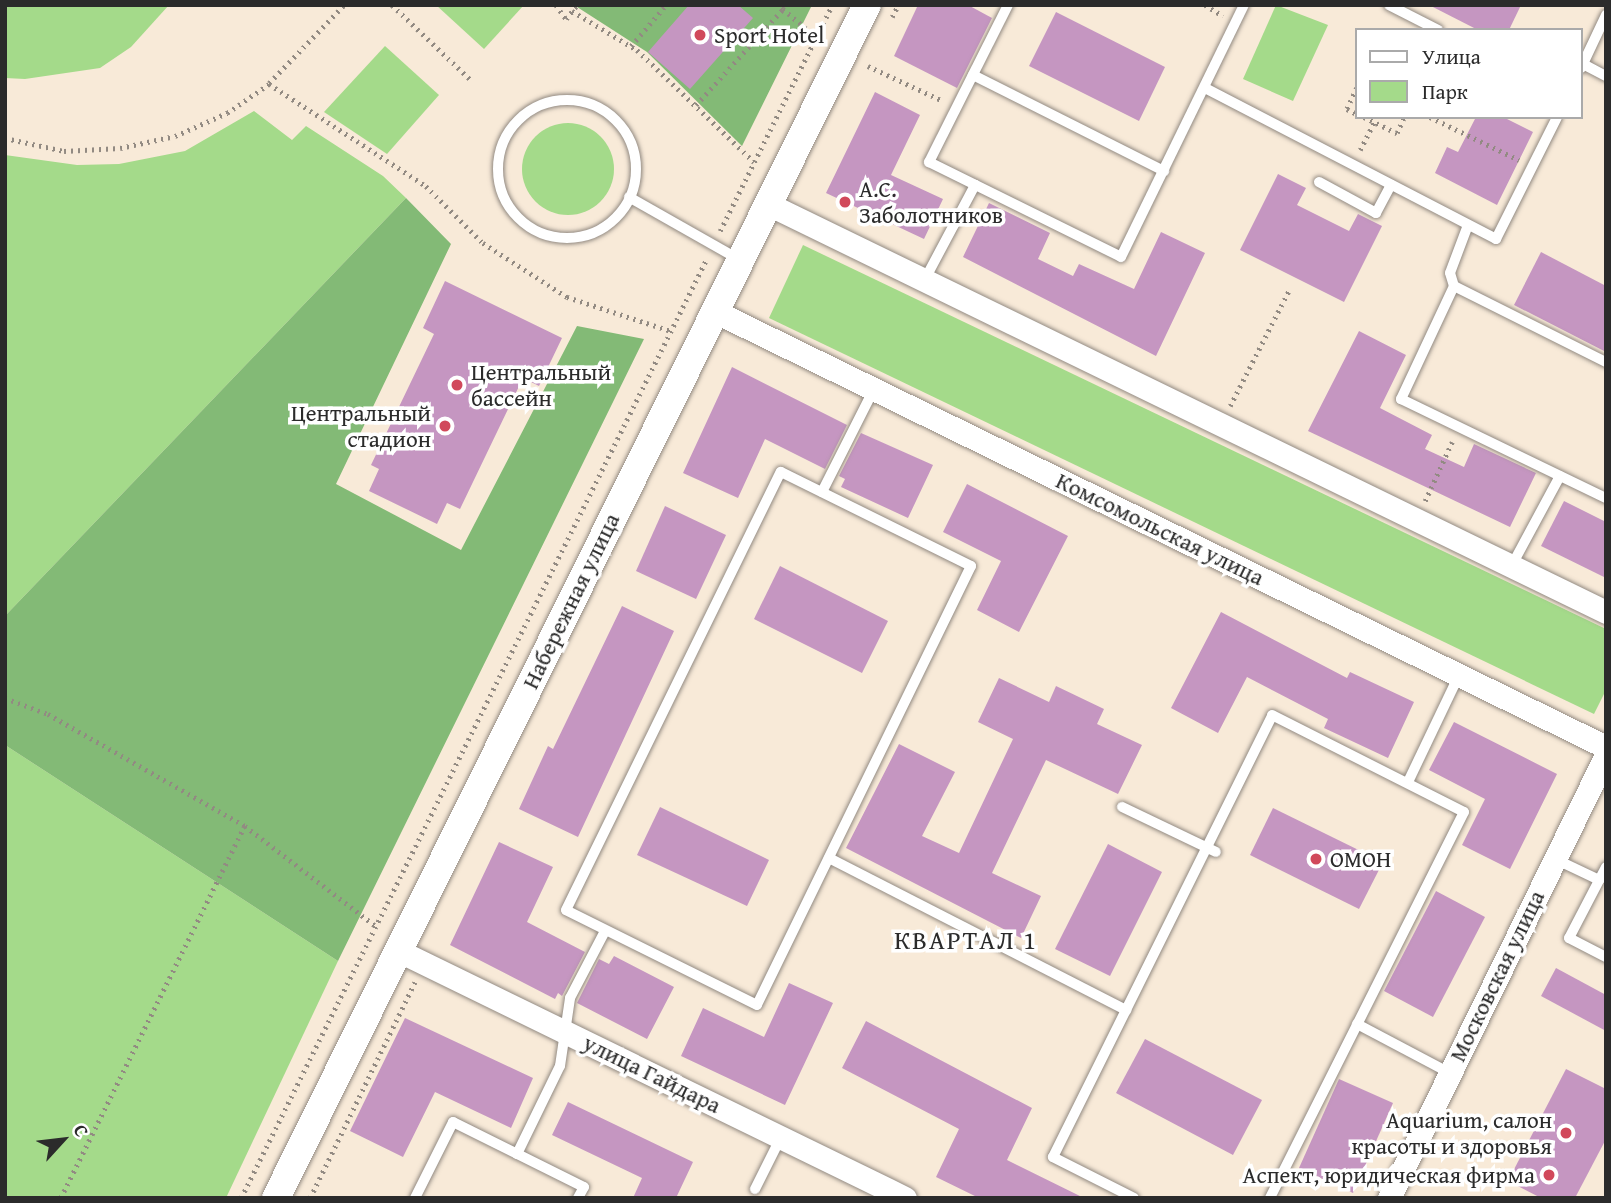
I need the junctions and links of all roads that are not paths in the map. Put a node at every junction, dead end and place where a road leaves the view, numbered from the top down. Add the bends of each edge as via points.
1 (867, 5) edge
2 (1008, 5) edge
3 (1244, 5) edge
4 (1389, 5) edge
5 (1606, 15) edge
6 (1434, 28) edge
7 (1583, 64) edge
8 (1583, 66) edge
9 (973, 75) junction
10 (1606, 76) edge
11 (1205, 88) junction
12 (1556, 119) edge
13 (1164, 171) junction
14 (1319, 182) dead end
15 (975, 185) junction
16 (1391, 185) junction
17 (629, 197) junction
18 (768, 204) junction
19 (1468, 225) junction
20 (740, 260) junction
21 (924, 281) junction
22 (1454, 286) junction
23 (714, 311) junction
24 (1606, 362) edge
25 (874, 389) junction
26 (1560, 477) junction
27 (822, 492) junction
28 (1606, 498) edge
29 (1512, 565) junction
30 (1606, 612) edge
31 (1459, 676) junction
32 (1606, 747) edge
33 (1606, 755) edge
34 (1408, 782) junction
35 (1122, 807) dead end
36 (1211, 849) junction
37 (829, 858) junction
38 (1555, 859) junction
39 (1606, 867) edge
40 (1599, 880) junction
41 (606, 931) junction
42 (399, 951) junction
43 (1606, 957) edge
44 (1126, 1010) junction
45 (1357, 1024) junction
46 (563, 1031) junction
47 (1450, 1073) junction
48 (781, 1137) junction
49 (517, 1153) junction
50 (755, 1189) dead end
51 (276, 1198) edge
52 (415, 1198) edge
53 (578, 1198) edge
54 (905, 1198) edge
55 (1134, 1198) edge
56 (1270, 1198) edge
57 (1389, 1198) edge

1 - 18 street, Набережная улица
2 - 9 lane
3 - 11 lane
4 - 6 lane
5 - 7 lane
8 - 10 lane
9 - 13 lane
9 - 15 lane via 929,162
11 - 13 lane
11 - 16 lane
12 - 19 lane via 1496,239
13 - 15 lane via 1121,257
14 - 16 lane via 1377,213
15 - 21 lane
16 - 19 lane
17 - 17 lane via 636,160 629,138 615,119 596,106 574,99 540,106 512,126 501,146 497,170 512,212 528,227 549,236 572,238 593,233 613,221
17 - 20 lane
18 - 20 street, Набережная улица
18 - 21 street
19 - 22 lane via 1450,273
20 - 23 street, Набережная улица
21 - 29 street
22 - 24 lane
22 - 26 lane via 1401,399
23 - 25 street, Комсомольская улица
23 - 42 street, Набережная улица
25 - 27 lane
25 - 31 street, Комсомольская улица
26 - 28 lane
26 - 29 lane
27 - 37 lane via 971,566
27 - 41 lane via 781,472 566,910
29 - 30 street
31 - 32 street, Комсомольская улица
31 - 34 lane
33 - 38 street, Московская улица
34 - 36 lane via 1272,715
34 - 45 lane via 1464,812
35 - 36 lane
36 - 44 lane
37 - 41 lane via 757,1005
37 - 44 lane
38 - 40 lane
38 - 47 street, Московская улица
39 - 40 lane
40 - 43 lane via 1569,938
41 - 46 lane via 570,998
42 - 46 street, улица Гайдара
42 - 51 street, Набережная улица
44 - 55 lane via 1053,1157
45 - 47 lane
45 - 56 lane
46 - 48 street, улица Гайдара
46 - 49 lane via 560,1066
47 - 57 street, Московская улица
48 - 50 lane
48 - 54 street, улица Гайдара
49 - 52 lane via 453,1122
49 - 53 lane via 584,1187

